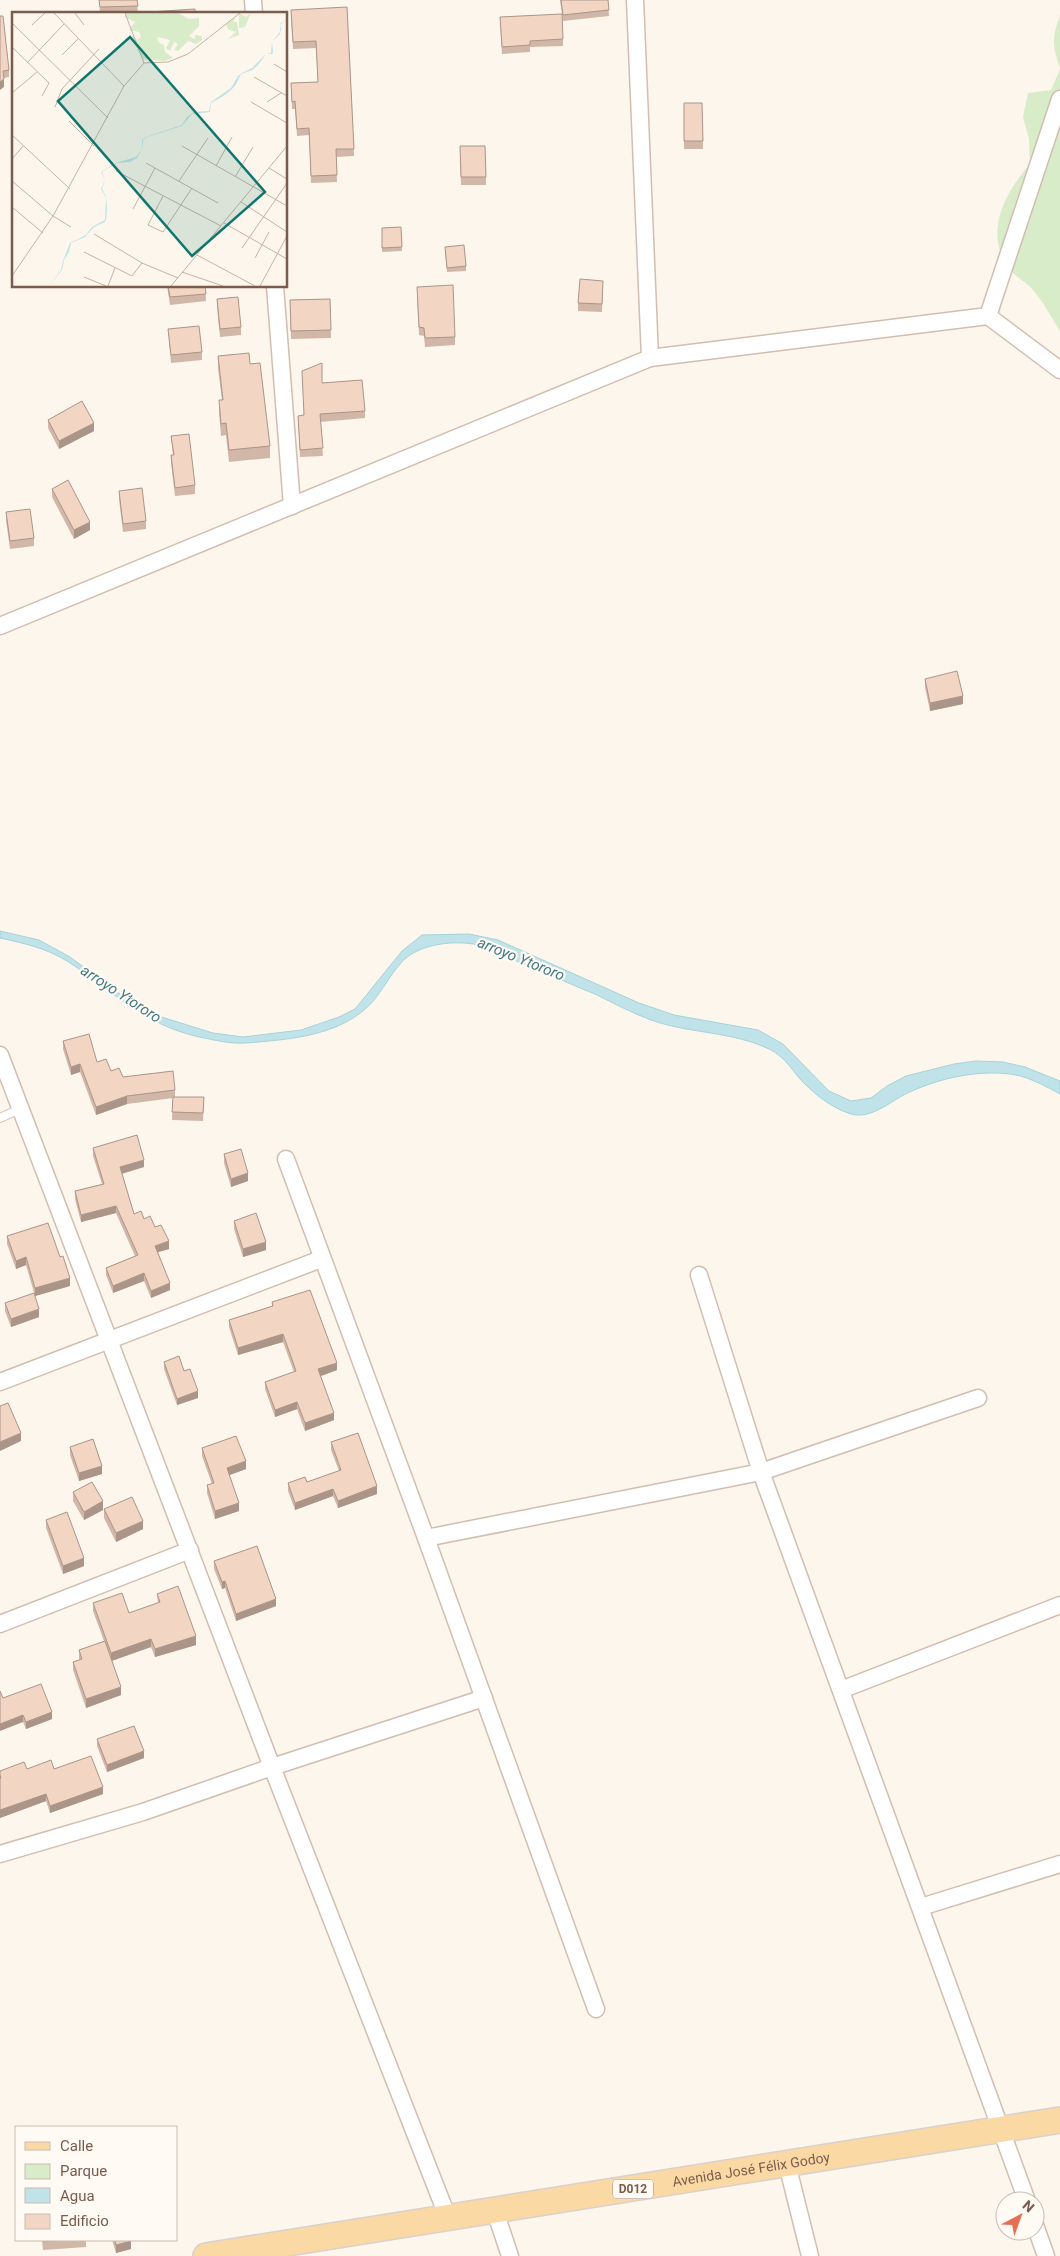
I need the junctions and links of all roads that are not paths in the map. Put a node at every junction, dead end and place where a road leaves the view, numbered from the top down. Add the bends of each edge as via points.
1 (635, 0) edge
2 (1060, 99) edge
3 (275, 288) edge
4 (988, 316) junction
5 (650, 358) junction
6 (1060, 370) edge
7 (292, 506) junction
8 (0, 626) edge
9 (0, 1055) edge
10 (20, 1108) junction
11 (0, 1118) edge
12 (286, 1159) dead end
13 (322, 1259) junction
14 (699, 1275) dead end
15 (110, 1340) junction
16 (0, 1382) edge
17 (978, 1398) dead end
18 (761, 1472) junction
19 (426, 1538) junction
20 (190, 1550) junction
21 (1060, 1605) edge
22 (0, 1624) edge
23 (841, 1690) junction
24 (484, 1698) junction
25 (272, 1767) junction
26 (0, 1854) edge
27 (1060, 1864) edge
28 (921, 1907) junction
29 (596, 2009) dead end
30 (1060, 2120) edge
31 (1002, 2129) junction
32 (787, 2164) junction
33 (1024, 2191) edge
34 (495, 2211) junction
35 (448, 2218) junction
36 (1041, 2241) edge
37 (206, 2256) edge
38 (510, 2256) edge
39 (810, 2256) edge
40 (1046, 2256) edge

1 - 5 street
2 - 4 street
3 - 7 street
4 - 5 street
4 - 6 street
5 - 7 street
7 - 8 street
9 - 10 street
10 - 11 lane
10 - 15 street
12 - 13 street
13 - 15 street
13 - 19 street
14 - 18 street
15 - 16 street
15 - 20 street
17 - 18 street
18 - 19 street
18 - 23 street
19 - 24 street
20 - 22 street
20 - 25 street
21 - 23 street
23 - 28 street
24 - 25 street
24 - 29 street
25 - 26 street via 143,1812
25 - 35 street
27 - 28 street
28 - 31 street
30 - 31 main road, Avenida José Félix Godoy / D012
31 - 32 main road, Avenida José Félix Godoy / D012
31 - 33 street
32 - 34 main road, Avenida José Félix Godoy / D012
32 - 39 street
34 - 35 main road, Avenida José Félix Godoy / D012
34 - 38 street
35 - 37 main road, Avenida José Félix Godoy / D012
36 - 40 street

